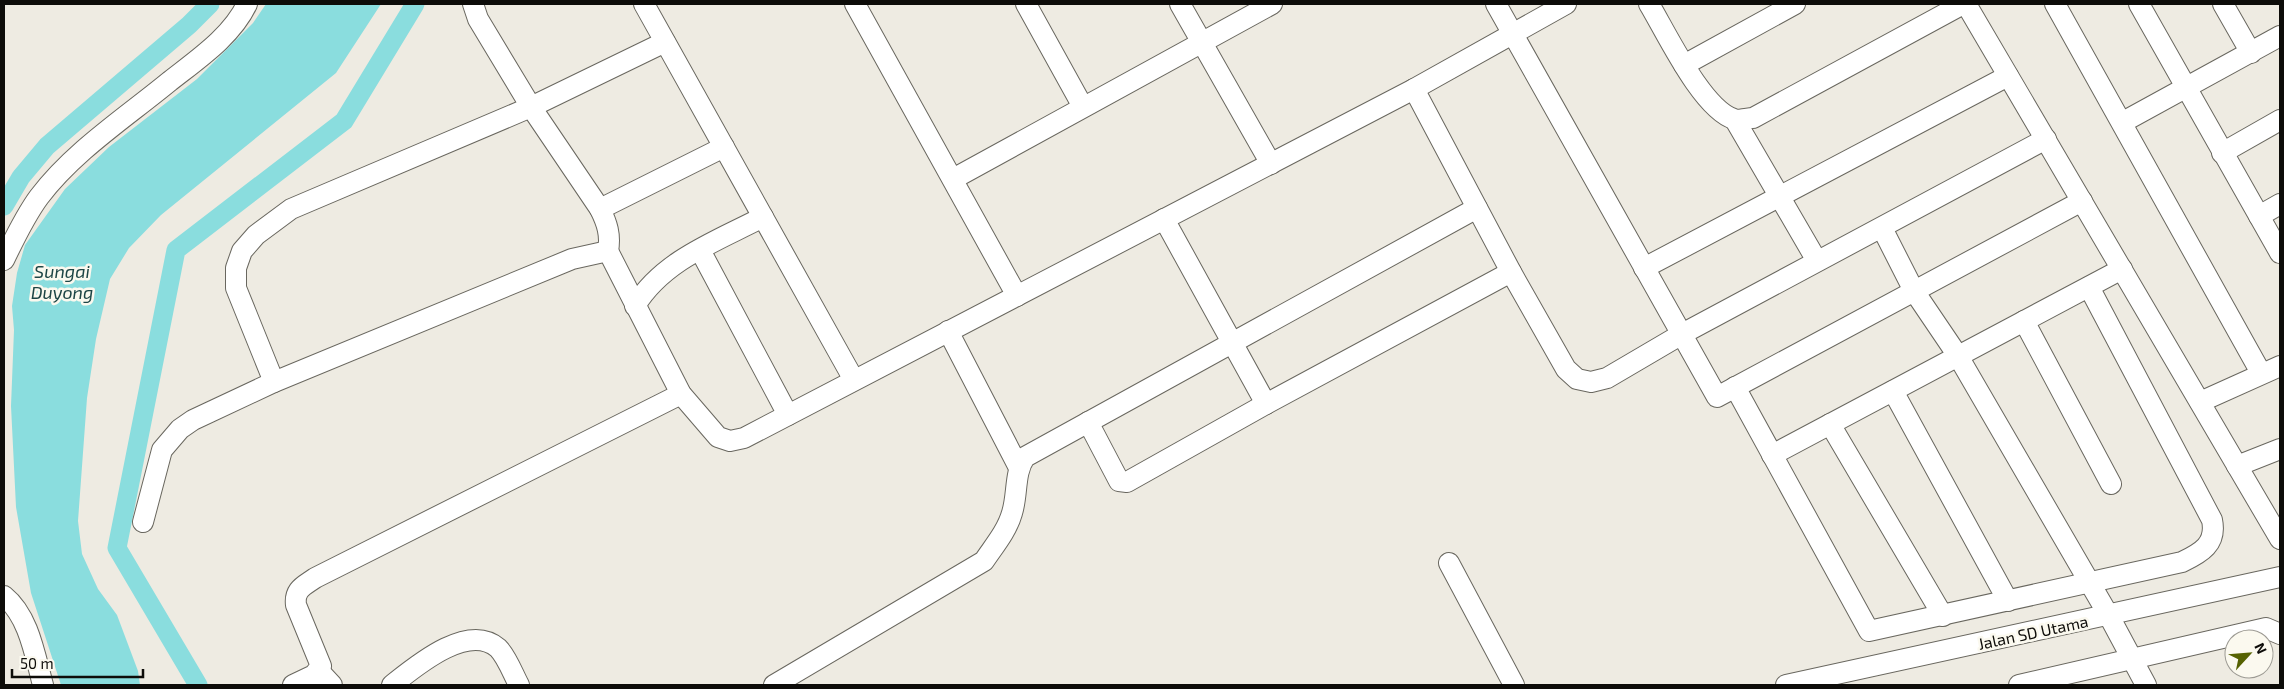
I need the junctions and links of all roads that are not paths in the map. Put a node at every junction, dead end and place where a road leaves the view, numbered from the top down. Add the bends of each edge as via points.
1 (247, 4) edge
2 (472, 4) edge
3 (644, 4) edge
4 (855, 4) edge
5 (1026, 4) edge
6 (1180, 4) edge
7 (1272, 4) edge
8 (1496, 4) edge
9 (1566, 4) edge
10 (1649, 4) edge
11 (1795, 4) edge
12 (2056, 4) edge
13 (2139, 4) edge
14 (2223, 4) edge
15 (1968, 5) edge
16 (1513, 34) junction
17 (2280, 36) edge
18 (665, 42) junction
19 (1202, 42) junction
20 (2251, 53) junction
21 (1684, 64) junction
22 (2008, 76) junction
23 (1414, 89) junction
24 (2186, 89) junction
25 (531, 107) junction
26 (1084, 108) junction
27 (1735, 120) junction
28 (2280, 120) edge
29 (2122, 122) junction
30 (2046, 139) junction
31 (724, 147) junction
32 (2222, 153) junction
33 (1271, 164) junction
34 (953, 179) junction
35 (1780, 197) junction
36 (2082, 201) junction
37 (2280, 204) edge
38 (1477, 208) junction
39 (600, 209) junction
40 (2259, 216) junction
41 (763, 217) junction
42 (1164, 219) junction
43 (1882, 228) junction
44 (700, 250) junction
45 (608, 251) junction
46 (2280, 253) edge
47 (4, 260) edge
48 (1817, 261) junction
49 (1644, 268) junction
50 (2122, 269) junction
51 (1511, 272) junction
52 (2089, 287) junction
53 (1914, 291) junction
54 (1017, 296) junction
55 (635, 306) junction
56 (2024, 321) junction
57 (948, 331) junction
58 (1682, 334) junction
59 (1233, 342) junction
60 (1958, 356) junction
61 (2280, 366) edge
62 (2261, 373) junction
63 (854, 380) junction
64 (274, 382) junction
65 (1735, 387) junction
66 (1893, 390) junction
67 (681, 394) junction
68 (2200, 402) junction
69 (1266, 404) junction
70 (788, 415) junction
71 (1088, 422) junction
72 (1830, 424) junction
73 (2280, 450) edge
74 (1772, 455) junction
75 (1018, 466) junction
76 (2237, 466) junction
77 (2111, 484) dead end
78 (143, 522) dead end
79 (2280, 537) edge
80 (1449, 563) dead end
81 (2280, 577) edge
82 (2089, 582) junction
83 (4, 596) edge
84 (2008, 601) junction
85 (1943, 616) junction
86 (2109, 616) junction
87 (2280, 634) edge
88 (2131, 658) junction
89 (325, 678) edge
90 (43, 685) edge
91 (293, 685) edge
92 (392, 685) edge
93 (519, 685) edge
94 (774, 685) edge
95 (1514, 685) edge
96 (1786, 685) edge
97 (2019, 685) edge
98 (2146, 685) edge

1 - 47 street via 214,46 71,161 39,198
2 - 25 street
3 - 18 street
4 - 34 street
5 - 26 street
6 - 19 street
7 - 19 street
8 - 16 street
9 - 16 street
10 - 21 street
11 - 21 street
12 - 29 street
13 - 24 street
14 - 20 street
15 - 22 street
15 - 27 street via 1753,118
16 - 23 street
16 - 49 street
17 - 20 street
18 - 25 street
18 - 31 street
19 - 26 street
19 - 33 street
20 - 24 street
21 - 27 street via 1706,97
22 - 30 street
22 - 35 street
23 - 33 street
23 - 38 street
24 - 29 street
24 - 32 street
25 - 39 street
25 - 64 street via 291,209 256,235 242,251 236,268 236,288
26 - 34 street
27 - 35 street
28 - 32 street
29 - 62 street
30 - 36 street
30 - 43 street
31 - 39 street
31 - 41 street
32 - 40 street
33 - 42 street
34 - 54 street
35 - 48 street
35 - 49 street
36 - 50 street
36 - 53 street
37 - 40 street
38 - 51 street
38 - 59 street
39 - 45 street via 610,238
40 - 46 street
41 - 44 street
41 - 63 street
42 - 54 street
42 - 59 street
43 - 48 street
43 - 53 street
44 - 55 street via 660,275
44 - 70 street
45 - 55 street
45 - 64 street via 572,260
48 - 58 street
49 - 58 street
50 - 52 street
50 - 68 street
51 - 58 street via 1566,369 1577,379 1592,382 1607,378
51 - 69 street
52 - 56 street
52 - 82 street via 2207,508 2214,530 2205,549 2182,562
53 - 60 street
53 - 65 street
54 - 57 street
55 - 67 street
56 - 60 street
56 - 77 street
57 - 63 street
57 - 75 street
58 - 65 street via 1717,397
59 - 69 street
59 - 71 street
60 - 66 street
60 - 82 street
61 - 62 street
62 - 68 street
63 - 70 street
64 - 78 street via 193,420 170,439 162,450
65 - 74 street
66 - 72 street
66 - 84 street
67 - 70 street via 718,437 730,441 744,438
67 - 89 street via 315,578 298,590 296,605
68 - 76 street
69 - 71 street via 1127,482 1119,481
71 - 75 street via 1025,457
72 - 74 street
72 - 85 street
73 - 76 street
74 - 85 street via 1869,631
75 - 94 street via 1012,514 984,561
76 - 79 street
80 - 95 street
81 - 86 street, Jalan SD Utama
82 - 84 street
82 - 86 street
83 - 90 street via 27,628
84 - 85 street
86 - 88 street
86 - 96 street, Jalan SD Utama
87 - 88 street via 2266,628
88 - 97 street
88 - 98 street
89 - 91 street
92 - 93 street via 458,641 471,640 487,642 499,649

